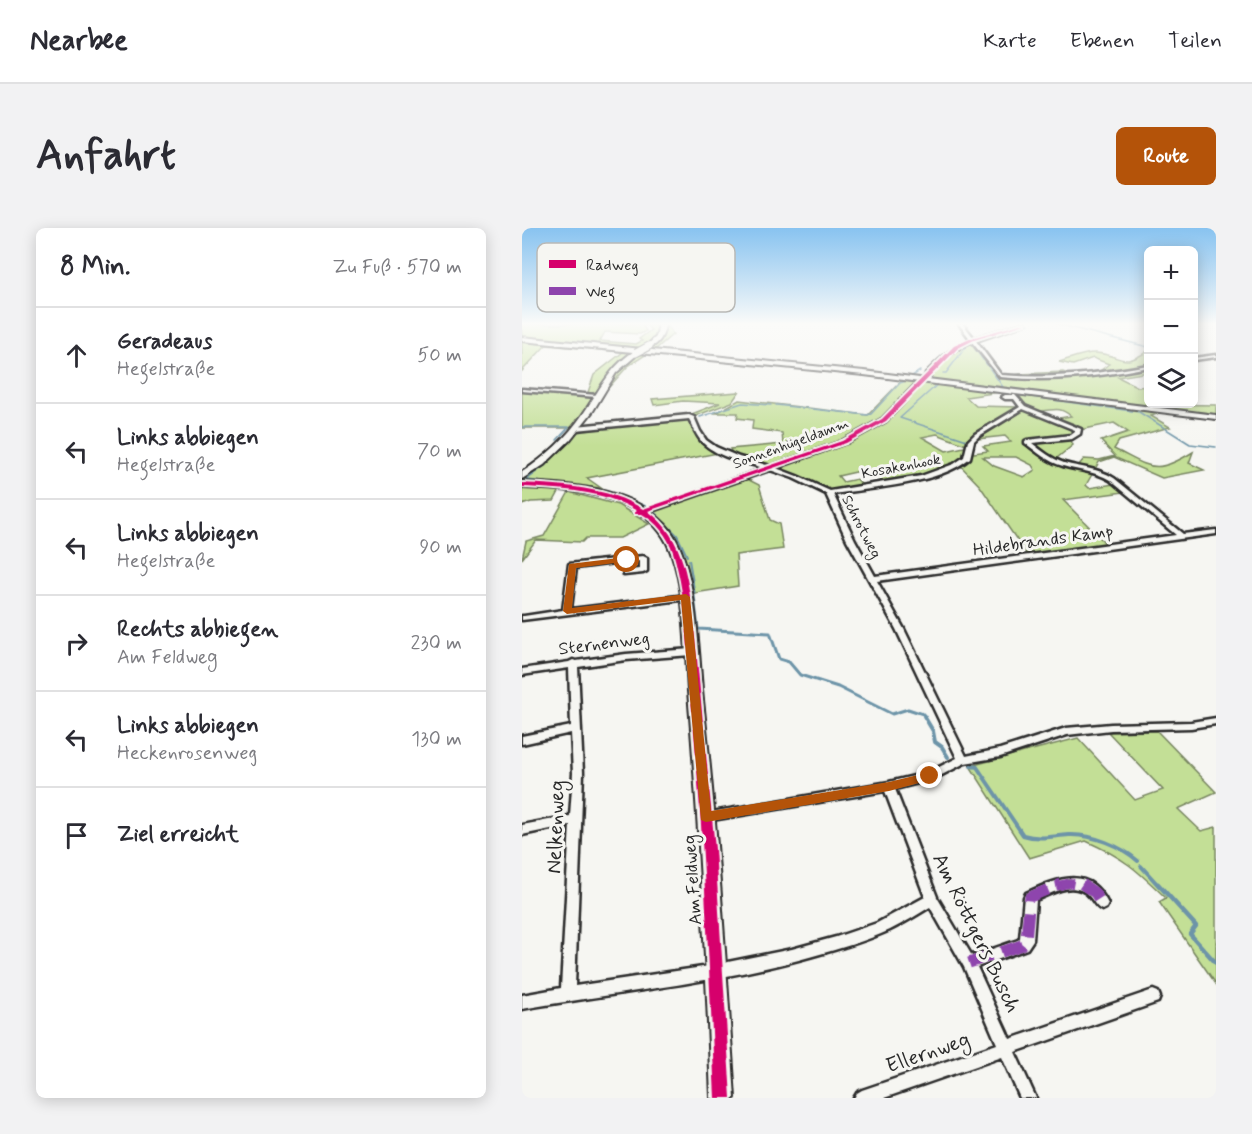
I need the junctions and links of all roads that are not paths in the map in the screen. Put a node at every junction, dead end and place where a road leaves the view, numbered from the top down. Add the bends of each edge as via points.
1 (621, 365) edge
2 (780, 365) edge
3 (938, 365) edge
4 (992, 365) edge
5 (1144, 367) edge
6 (522, 390) edge
7 (597, 396) junction
8 (1005, 397) dead end
9 (1023, 407) junction
10 (1216, 417) edge
11 (576, 428) junction
12 (771, 468) junction
13 (522, 476) edge
14 (522, 485) edge
15 (829, 494) junction
16 (644, 512) junction
17 (1216, 532) edge
18 (1182, 537) junction
19 (627, 560) dead end
20 (873, 579) junction
21 (686, 597) junction
22 (567, 611) junction
23 (524, 618) dead end
24 (691, 652) junction
25 (573, 663) junction
26 (522, 672) edge
27 (1216, 721) edge
28 (576, 728) junction
29 (522, 740) edge
30 (963, 760) junction
31 (889, 786) junction
32 (706, 817) junction
33 (576, 819) junction
34 (522, 830) edge
35 (932, 899) junction
36 (1102, 904) dead end
37 (969, 963) junction
38 (716, 973) junction
39 (568, 993) junction
40 (1153, 997) dead end
41 (522, 1002) edge
42 (1008, 1048) junction
43 (723, 1098) edge
44 (862, 1098) edge
45 (1028, 1098) edge

1 - 7 street, bridge
2 - 10 street
3 - 12 street, Sonnenhügeldamm, bridge via 884,420 869,430
4 - 5 street via 1000,376 1045,380
6 - 7 street
7 - 11 street
8 - 9 street via 1015,397
9 - 15 street, Kosakenhook via 977,435 971,441 967,458 954,467 923,478
9 - 18 street via 1078,429 1072,437 1027,442 1038,453 1112,479
11 - 12 street, Schrotweg via 689,417 708,445
11 - 13 street via 545,462
12 - 15 street, Schrotweg
12 - 16 street, Sonnenhügeldamm
14 - 16 street, Am Feldweg via 570,488 624,502
15 - 20 street, Schrotweg
16 - 21 street, Am Feldweg via 663,528 677,553
17 - 18 street, Hildebrands Kamp
18 - 20 street, Hildebrands Kamp
19 - 22 street via 572,566
20 - 30 street, Schrotweg
21 - 22 street
21 - 24 street, Am Feldweg
22 - 23 street
24 - 25 street, Sternenweg
24 - 32 street, Am Feldweg
25 - 26 street, Sternenweg
25 - 28 street, Nelkenweg
27 - 30 street via 1066,732
28 - 29 street
28 - 33 street, Nelkenweg
30 - 31 street via 930,776
31 - 32 street
31 - 35 street, Am Röttgers Busch
32 - 38 street, Am Feldweg
33 - 34 street
33 - 39 street, Nelkenweg
35 - 37 street, Am Röttgers Busch
35 - 38 street via 882,927 821,949
36 - 37 street via 1095,891 1086,885 1057,884 1030,897 1026,940 1022,945
37 - 42 street, Am Röttgers Busch
38 - 39 street
38 - 43 street, Am Feldweg
39 - 41 street
40 - 42 street, Ellernweg
42 - 44 street, Ellernweg
42 - 45 street, Am Röttgers Busch

